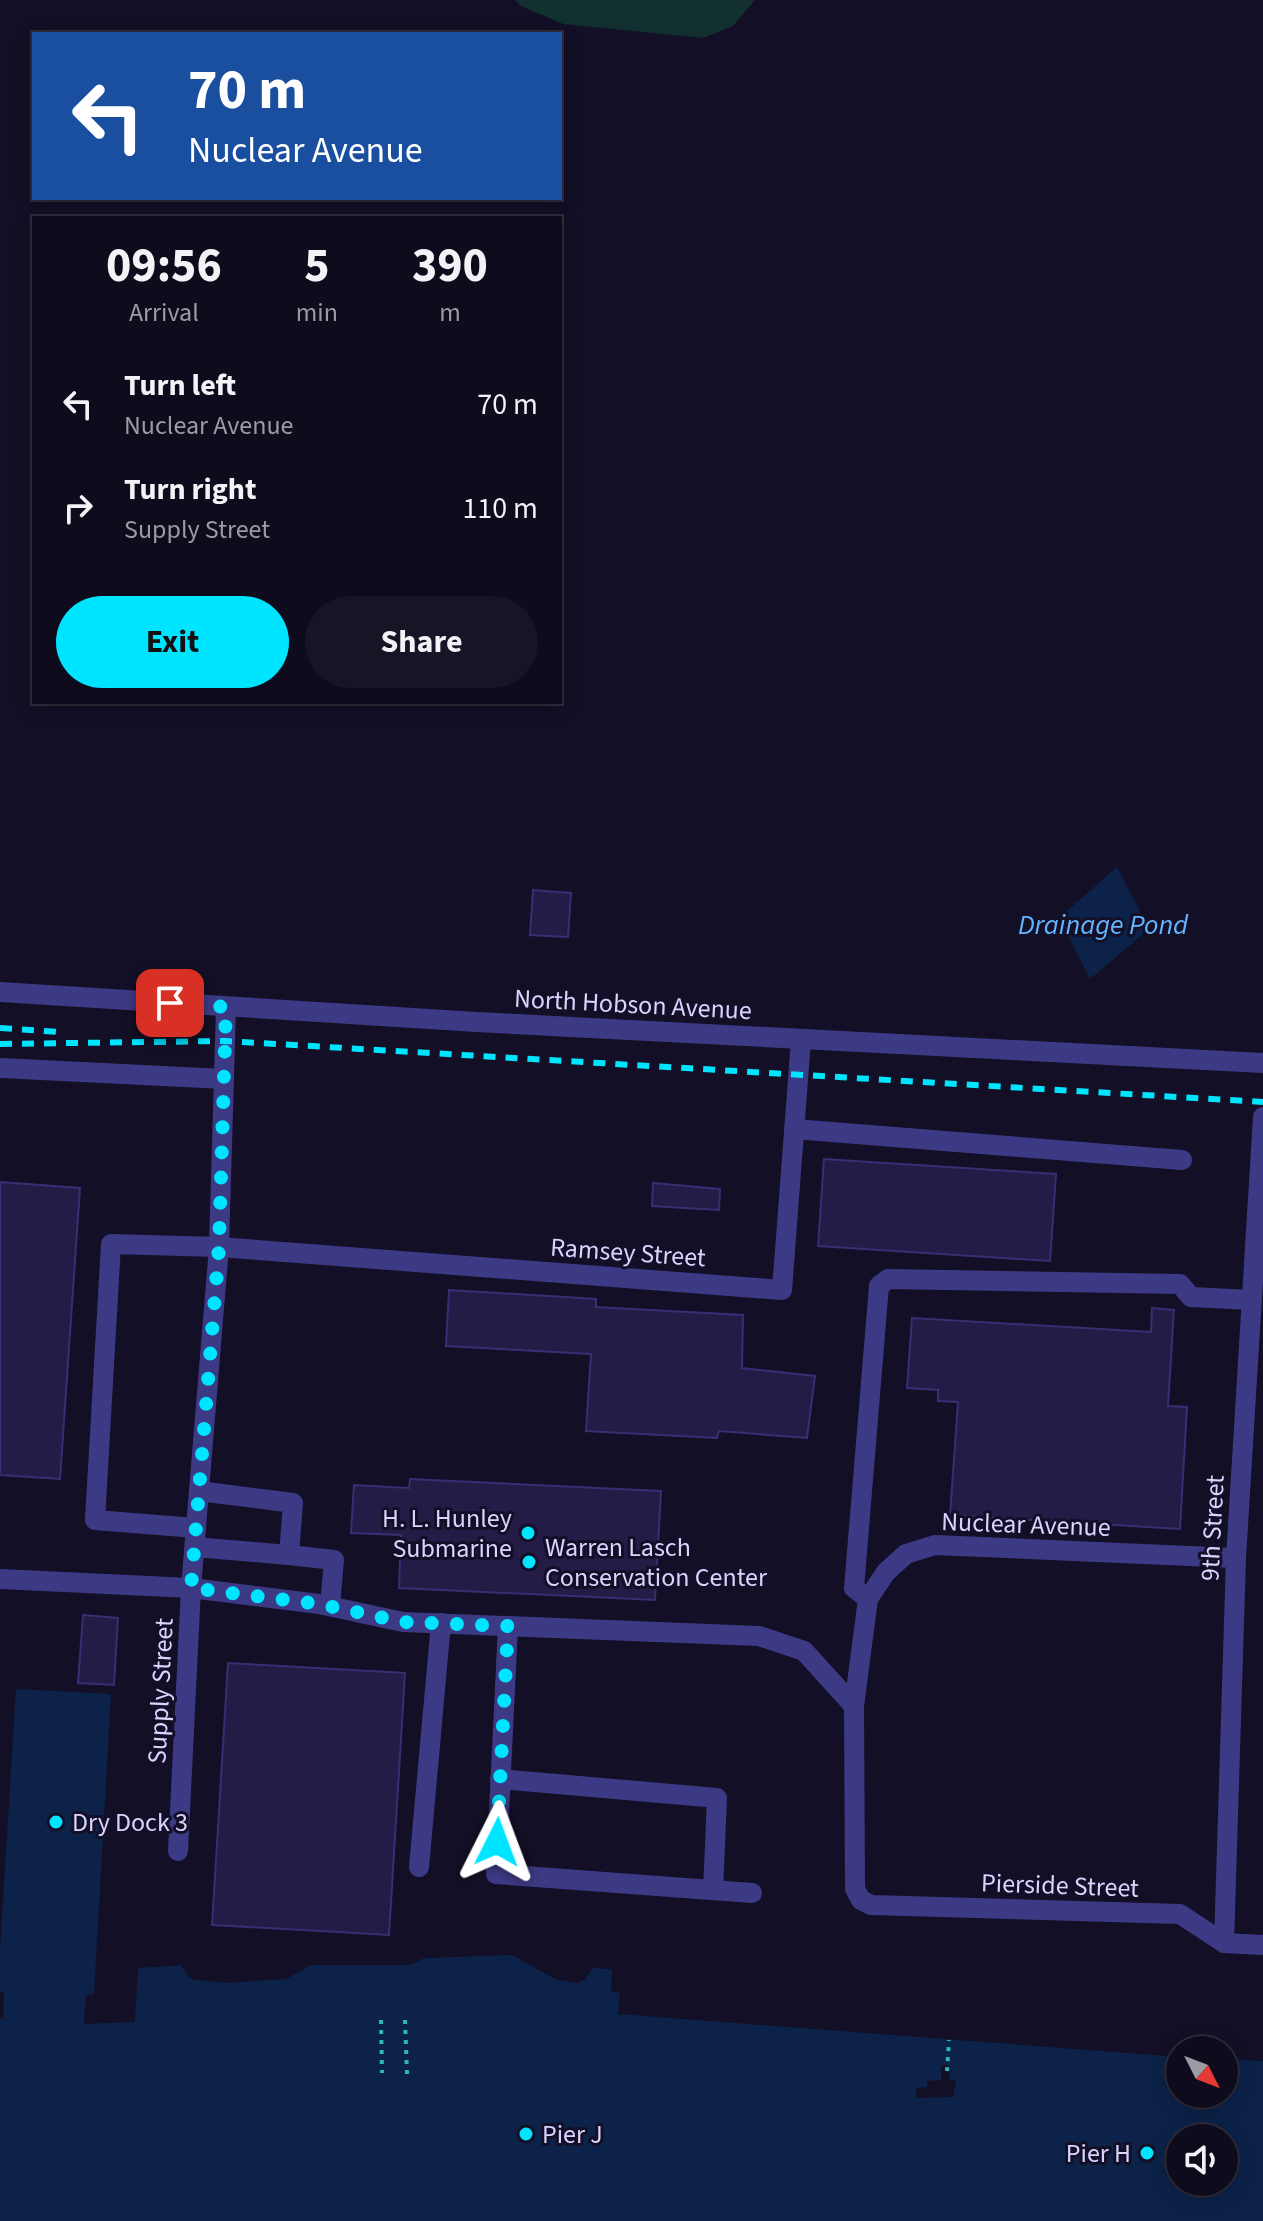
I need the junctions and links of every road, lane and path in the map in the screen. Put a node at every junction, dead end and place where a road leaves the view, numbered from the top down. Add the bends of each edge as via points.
1 (0, 992) edge
2 (226, 1007) junction
3 (801, 1040) junction
4 (1263, 1063) edge
5 (0, 1068) edge
6 (224, 1079) junction
7 (1263, 1117) edge
8 (794, 1129) junction
9 (1182, 1160) dead end
10 (219, 1247) junction
11 (1251, 1300) junction
12 (1263, 1454) edge
13 (1242, 1455) junction
14 (199, 1491) junction
15 (195, 1537) junction
16 (289, 1555) junction
17 (1236, 1558) junction
18 (0, 1579) edge
19 (191, 1588) junction
20 (868, 1599) junction
21 (330, 1606) junction
22 (441, 1623) junction
23 (508, 1626) junction
24 (854, 1706) junction
25 (500, 1779) junction
26 (178, 1851) dead end
27 (419, 1867) dead end
28 (855, 1889) joint
29 (713, 1890) junction
30 (752, 1893) dead end
31 (1224, 1943) junction
32 (1263, 1945) edge
33 (381, 2020) dead end
34 (405, 2020) dead end
35 (949, 2040) dead end
36 (947, 2071) dead end
37 (382, 2073) dead end
38 (407, 2074) dead end

1 - 2 street, North Hobson Avenue
2 - 3 street, North Hobson Avenue
2 - 6 street, Supply Street
3 - 4 street, North Hobson Avenue
3 - 8 street, Ramsey Street
5 - 6 street
6 - 10 street, Supply Street
7 - 11 street, 9th Street
8 - 9 street
8 - 10 street, Ramsey Street via 782,1290
10 - 14 street, Supply Street
10 - 15 street via 111,1244 95,1520
11 - 13 street, 9th Street
11 - 20 street via 1191,1297 1180,1284 888,1279 879,1286 854,1588
12 - 13 street
13 - 17 street, 9th Street
14 - 15 street, Supply Street
14 - 16 street via 293,1503
15 - 16 street
15 - 19 street, Supply Street
16 - 21 street via 334,1560
17 - 20 street, Nuclear Avenue via 935,1545 906,1554
17 - 31 street, 9th Street
18 - 19 street
19 - 21 street
19 - 26 street, Supply Street
20 - 24 street, Nuclear Avenue
21 - 22 street via 403,1622
22 - 23 street
22 - 27 street
23 - 24 street via 759,1636 804,1651
23 - 25 street
24 - 28 street, Nuclear Avenue
25 - 29 street via 717,1798
25 - 29 street via 496,1874
28 - 31 street, Pierside Street via 871,1905 1180,1914
29 - 30 street
31 - 32 street
33 - 37 path
34 - 38 path
35 - 36 path

